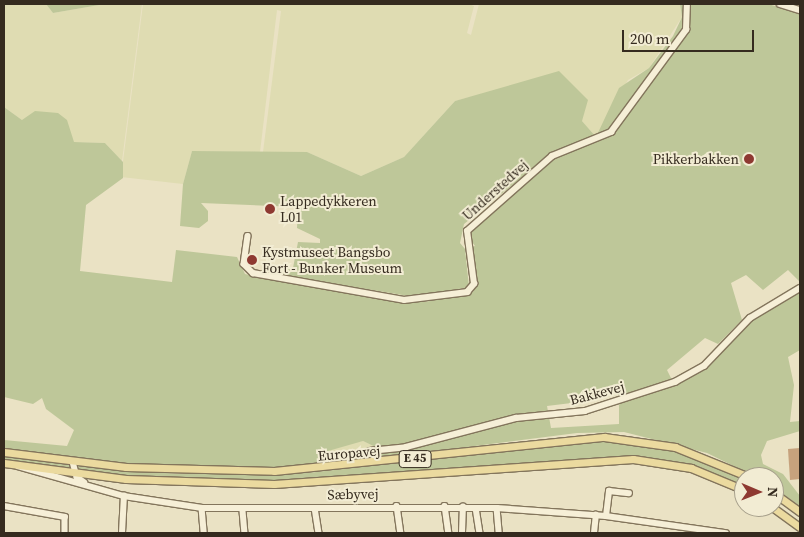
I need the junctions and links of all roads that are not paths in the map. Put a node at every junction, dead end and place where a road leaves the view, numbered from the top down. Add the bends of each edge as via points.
1 (688, 4) edge
2 (780, 4) edge
3 (800, 10) edge
4 (248, 236) dead end
5 (800, 288) edge
6 (370, 451) dead end
7 (4, 452) edge
8 (73, 462) junction
9 (4, 463) edge
10 (16, 465) junction
11 (734, 471) edge
12 (76, 474) junction
13 (734, 486) edge
14 (97, 488) junction
15 (629, 492) dead end
16 (124, 496) junction
17 (784, 501) edge
18 (4, 506) edge
19 (397, 506) junction
20 (445, 506) junction
21 (463, 507) junction
22 (202, 508) junction
23 (315, 508) junction
24 (476, 508) junction
25 (498, 508) junction
26 (243, 511) junction
27 (800, 512) edge
28 (600, 515) junction
29 (784, 516) edge
30 (800, 527) edge
31 (65, 533) edge
32 (122, 533) edge
33 (204, 533) edge
34 (245, 533) edge
35 (319, 533) edge
36 (401, 533) edge
37 (449, 533) edge
38 (462, 533) edge
39 (480, 533) edge
40 (498, 533) edge
41 (596, 533) edge
42 (724, 533) edge

1 - 4 street, Understedvej via 686,30 611,132 552,156 467,231 474,284 467,292 404,300 253,273 244,264
2 - 3 street
5 - 6 street, Bakkevej via 750,318 704,366 675,382 585,411 516,418 406,447
7 - 8 main road, Europavej / E 45
8 - 11 main road, Europavej / E 45 via 168,470 274,471 604,437 675,447
8 - 12 street
9 - 10 main road, Europavej / E 45
10 - 12 main road, Europavej / E 45
10 - 14 street, Sæbyvej
12 - 13 main road, Europavej / E 45 via 274,484 633,460 691,468
12 - 14 street, Sæbyvej
14 - 16 street, Sæbyvej
15 - 28 street via 609,491
16 - 22 street, Sæbyvej
16 - 32 street
17 - 27 main road
18 - 31 street via 67,519
19 - 20 street, Sæbyvej
19 - 23 street, Sæbyvej
19 - 36 street
20 - 21 street, Sæbyvej
20 - 37 street
21 - 24 street, Sæbyvej
21 - 38 street
22 - 26 street, Sæbyvej
22 - 33 street
23 - 26 street, Sæbyvej
23 - 35 street
24 - 25 street, Sæbyvej
24 - 39 street
25 - 28 street, Sæbyvej
25 - 40 street
26 - 34 street
28 - 41 street
28 - 42 street, Sæbyvej
29 - 30 main road

